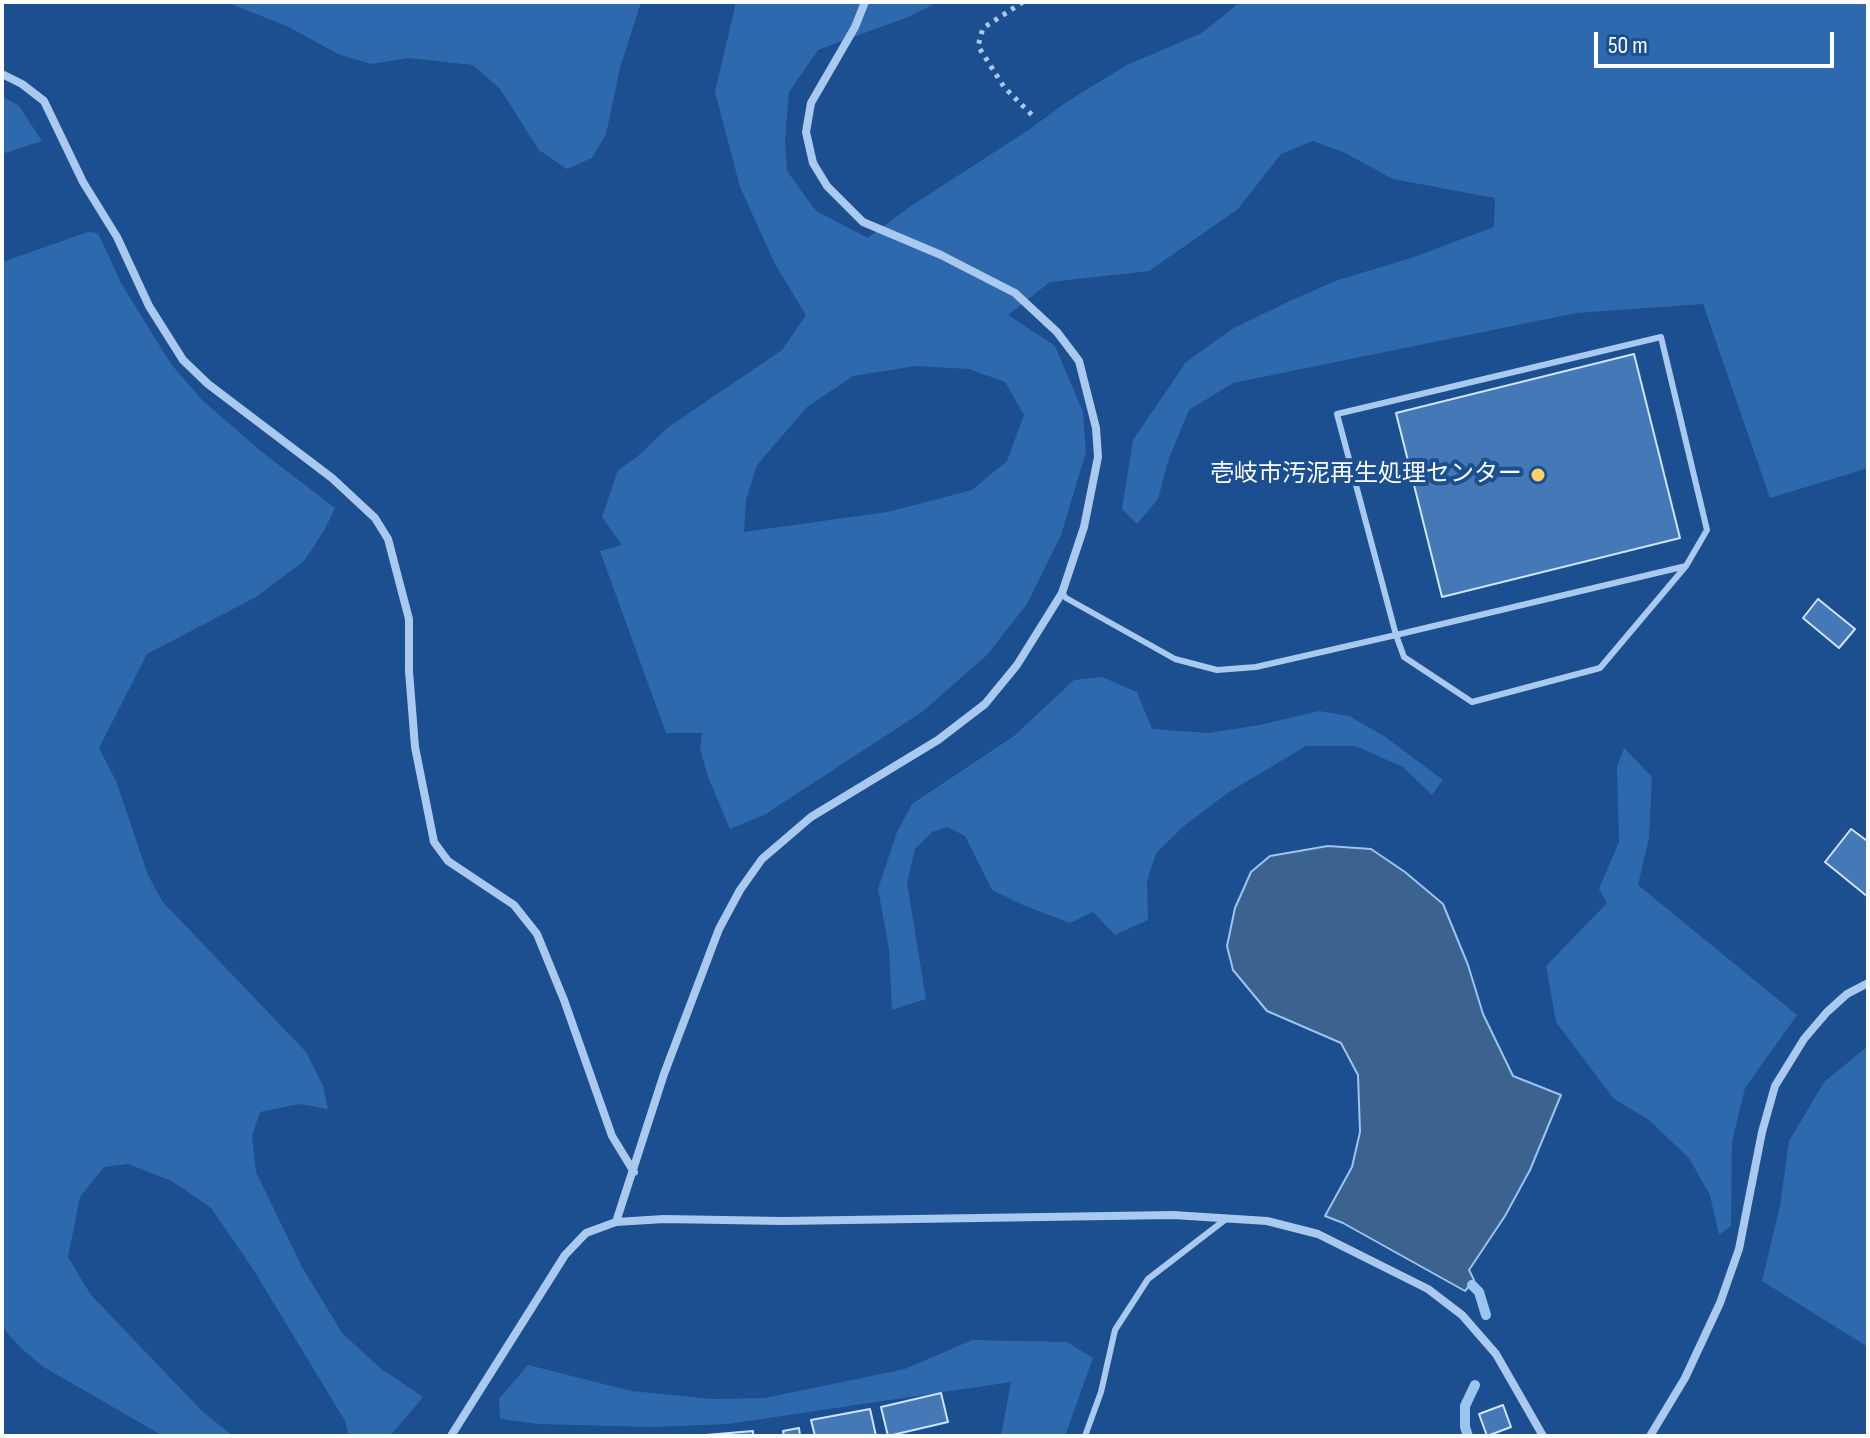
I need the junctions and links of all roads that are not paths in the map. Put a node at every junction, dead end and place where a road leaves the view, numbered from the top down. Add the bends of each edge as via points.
1 (865, 2) edge
2 (2, 74) edge
3 (1686, 566) junction
4 (1062, 593) junction
5 (1396, 635) junction
6 (1868, 983) edge
7 (634, 1172) junction
8 (1226, 1219) junction
9 (616, 1222) junction
10 (455, 1435) edge
11 (1085, 1436) edge
12 (1543, 1436) edge
13 (1650, 1436) edge

1 - 4 street via 811,103 806,132 813,163 827,186 863,222 1015,293 1079,361 1098,457 1084,527
2 - 7 street via 44,101 149,306 183,360 332,478 375,518 388,539 409,619 415,747 434,842 448,861 514,905 537,934 612,1136
3 - 5 lane
3 - 5 lane via 1600,668 1472,702 1404,657
3 - 5 lane via 1707,530 1661,337 1337,414
4 - 5 lane via 1175,659 1217,670 1256,667
4 - 7 street via 1017,665 985,704 938,740 811,817 762,859 719,929 664,1074
6 - 13 street via 1827,1012 1775,1086 1739,1249 1720,1303
7 - 9 street
8 - 9 street via 1173,1215
8 - 11 lane via 1148,1279 1115,1330
8 - 12 street via 1267,1221 1318,1234 1428,1289 1462,1315 1496,1354
9 - 10 street via 586,1233 565,1255

